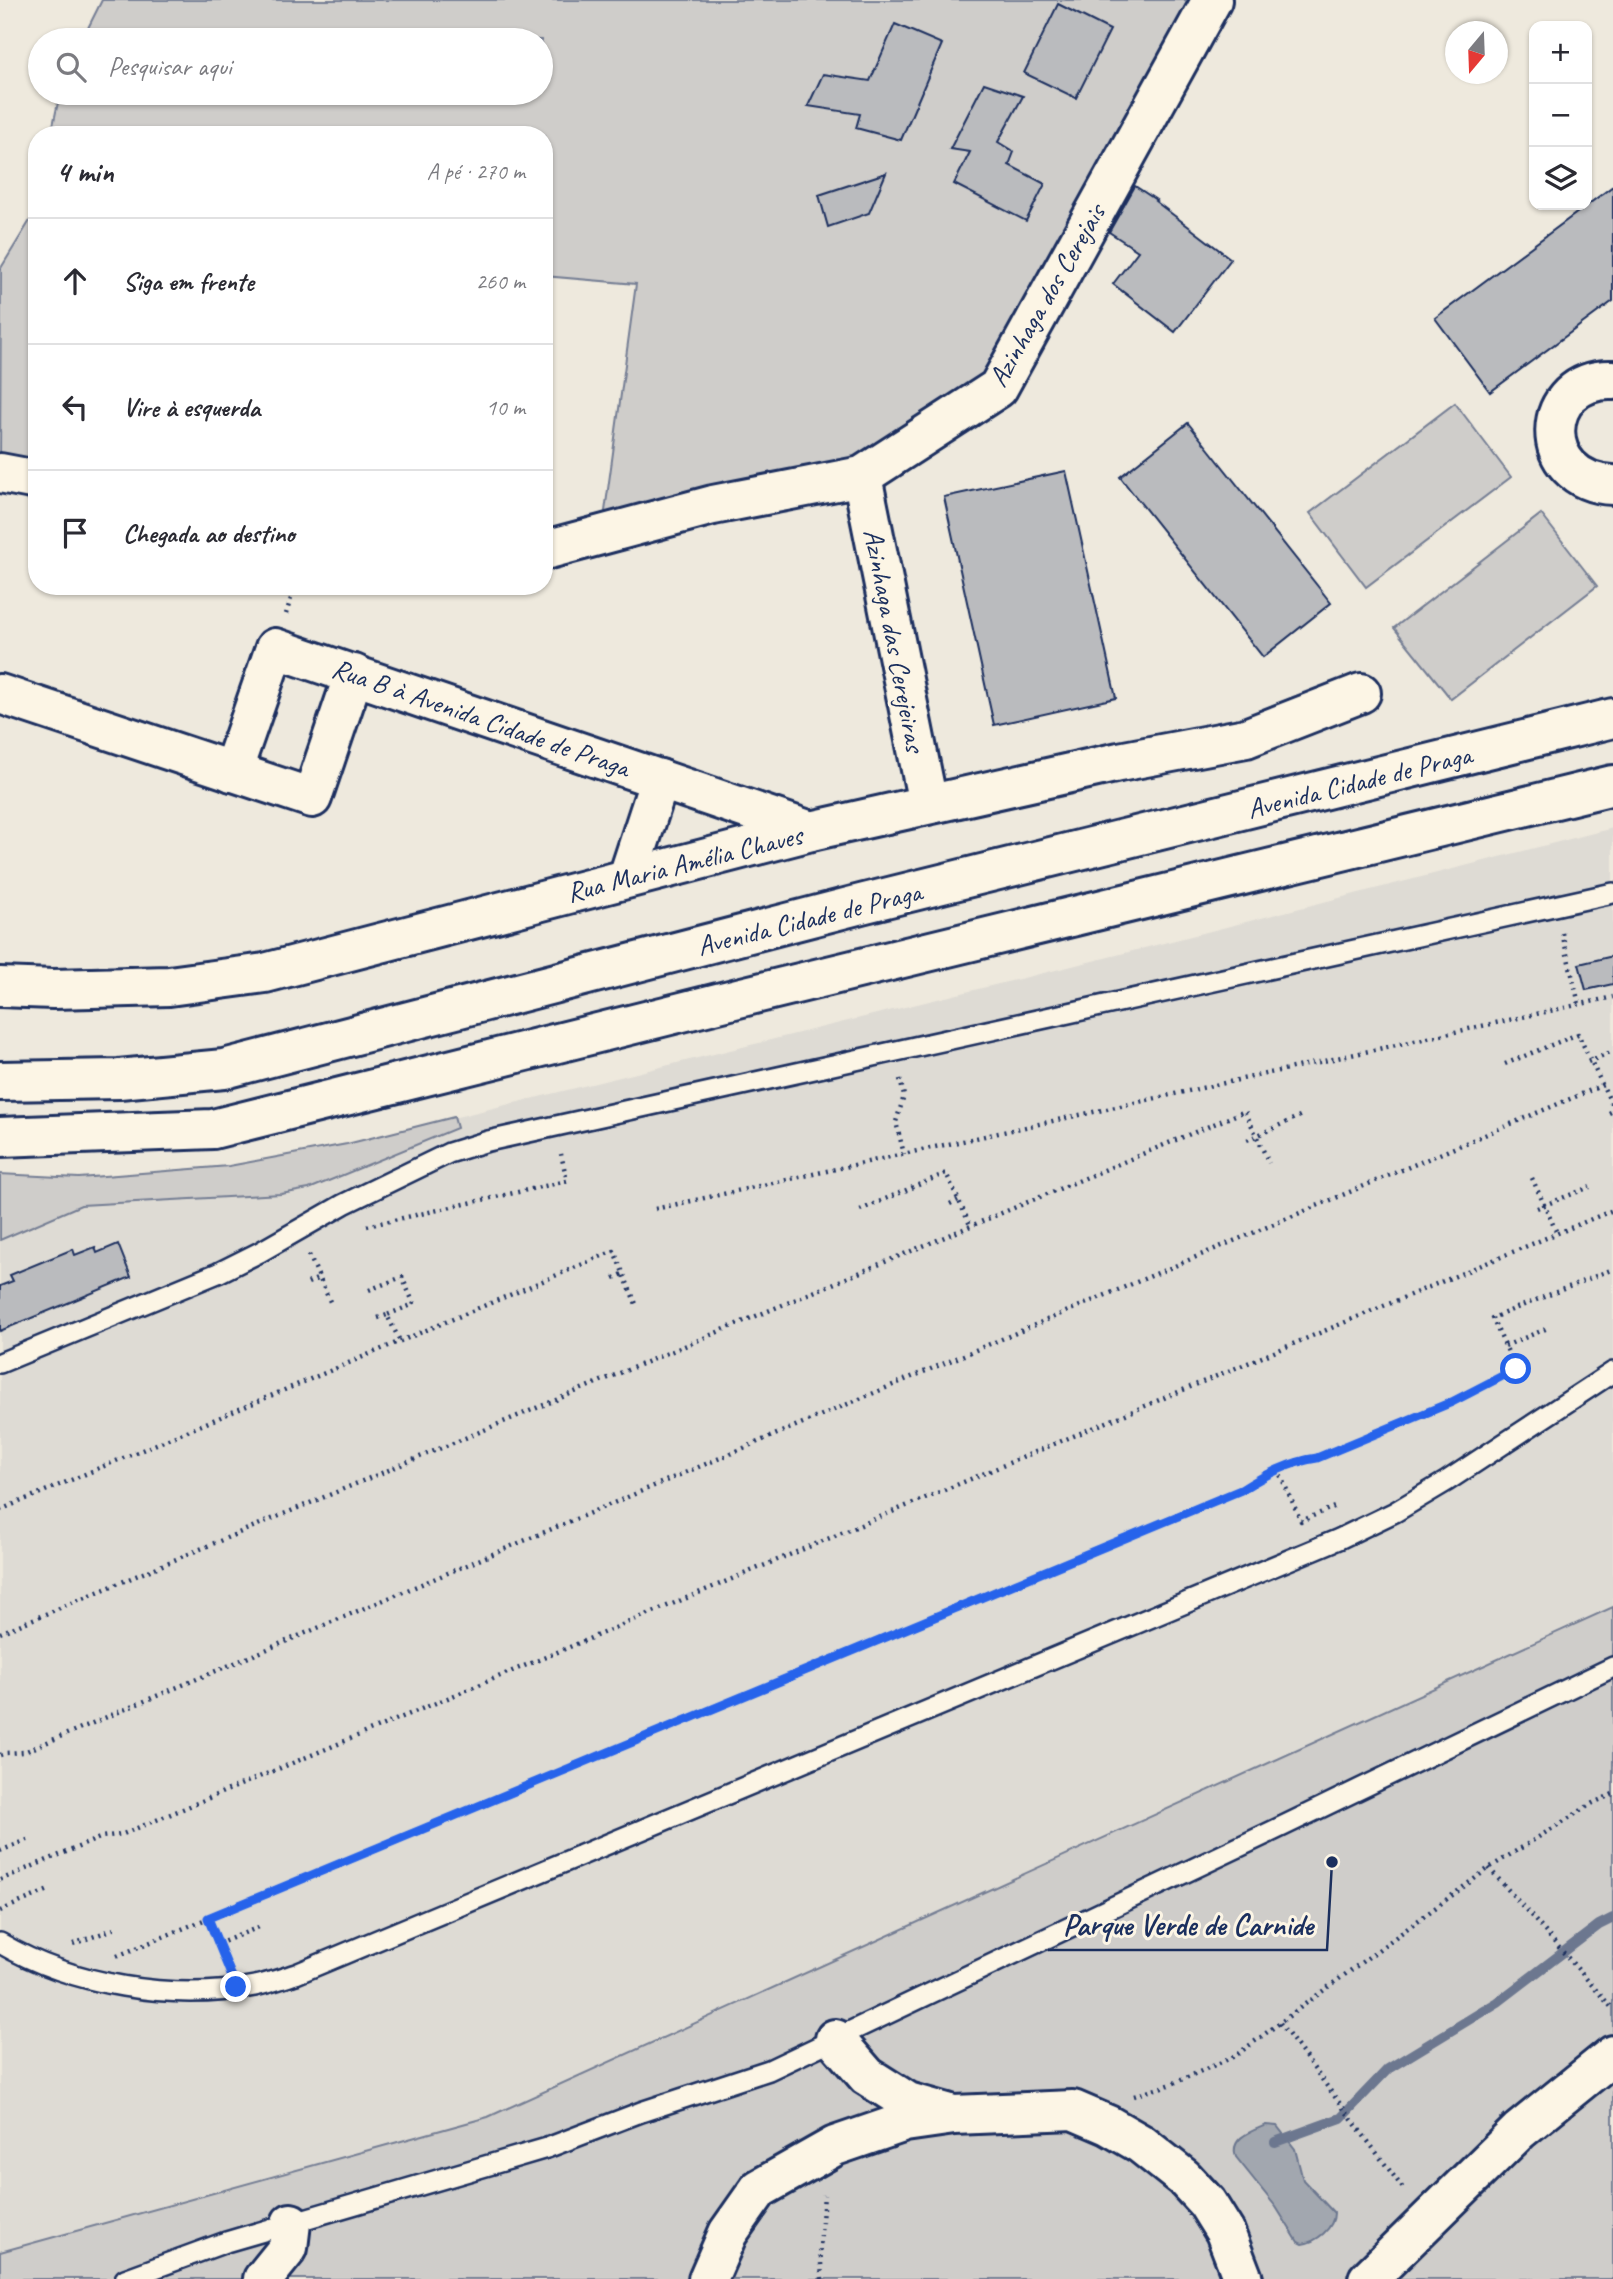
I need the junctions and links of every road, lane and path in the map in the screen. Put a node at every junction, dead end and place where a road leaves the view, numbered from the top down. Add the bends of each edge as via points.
1 (1212, 0) edge
2 (1613, 380) edge
3 (0, 473) edge
4 (862, 476) junction
5 (28, 478) edge
6 (1613, 485) edge
7 (553, 548) edge
8 (355, 674) junction
9 (1360, 693) dead end
10 (0, 694) edge
11 (1613, 718) edge
12 (232, 772) junction
13 (660, 779) junction
14 (1613, 785) edge
15 (928, 804) junction
16 (810, 831) junction
17 (628, 877) junction
18 (1613, 892) edge
19 (1561, 928) dead end
20 (0, 987) edge
21 (1613, 997) edge
22 (1579, 1004) junction
23 (1613, 1051) edge
24 (1590, 1061) junction
25 (1505, 1064) dead end
26 (899, 1074) dead end
27 (0, 1081) edge
28 (1603, 1085) junction
29 (1612, 1110) edge
30 (1300, 1116) dead end
31 (0, 1136) edge
32 (1256, 1136) junction
33 (1247, 1140) dead end
34 (904, 1154) junction
35 (1269, 1163) dead end
36 (1532, 1178) dead end
37 (1590, 1187) dead end
38 (958, 1200) junction
39 (950, 1204) dead end
40 (1544, 1205) junction
41 (1537, 1208) dead end
42 (655, 1209) dead end
43 (860, 1210) dead end
44 (1613, 1210) edge
45 (971, 1227) junction
46 (1557, 1233) junction
47 (308, 1252) dead end
48 (1613, 1269) edge
49 (624, 1274) junction
50 (319, 1278) junction
51 (614, 1278) dead end
52 (308, 1283) dead end
53 (369, 1290) dead end
54 (636, 1304) dead end
55 (332, 1306) dead end
56 (387, 1315) junction
57 (377, 1318) dead end
58 (1548, 1328) dead end
59 (400, 1341) junction
60 (1505, 1346) junction
61 (0, 1363) edge
62 (1613, 1372) edge
63 (1278, 1470) junction
64 (1289, 1495) junction
65 (1281, 1499) dead end
66 (1335, 1507) dead end
67 (0, 1510) edge
68 (0, 1633) edge
69 (1613, 1667) edge
70 (0, 1755) edge
71 (1613, 1794) edge
72 (30, 1839) dead end
73 (0, 1852) edge
74 (1489, 1868) junction
75 (0, 1880) edge
76 (51, 1889) dead end
77 (0, 1911) edge
78 (208, 1918) junction
79 (259, 1927) dead end
80 (114, 1929) dead end
81 (0, 1943) edge
82 (218, 1944) junction
83 (66, 1947) dead end
84 (112, 1960) dead end
85 (236, 1987) junction
86 (1613, 2009) edge
87 (1280, 2022) junction
88 (835, 2039) junction
89 (1613, 2055) edge
90 (1134, 2096) dead end
91 (954, 2115) junction
92 (835, 2146) junction
93 (1409, 2197) dead end
94 (291, 2223) junction
95 (125, 2279) edge
96 (263, 2279) edge
97 (708, 2279) edge
98 (822, 2279) edge
99 (1242, 2279) edge
100 (1368, 2279) edge

1 - 4 street, Azinhaga dos Cerejais via 998,388
2 - 6 street via 1583,384 1568,396 1555,430 1566,465 1580,477
3 - 5 street
4 - 7 street, Azinhaga dos Cerejais via 713,505
4 - 15 street, Azinhaga das Cerejeiras
8 - 12 street, Rua B à Avenida Cidade de Praga via 275,648
8 - 12 street via 312,799
8 - 13 street, Rua B à Avenida Cidade de Praga
9 - 15 street, Rua Maria Amélia Chaves via 1246,738
10 - 12 street
11 - 27 street, Avenida Cidade de Praga via 224,1069 119,1079
13 - 16 street, Rua B à Avenida Cidade de Praga
13 - 17 street
14 - 31 street via 213,1129
15 - 16 street, Rua Maria Amélia Chaves
16 - 17 street, Rua Maria Amélia Chaves
17 - 20 street, Rua Maria Amélia Chaves via 233,979 121,988
18 - 61 lane via 488,1141 449,1153 218,1273
19 - 22 path
21 - 22 path
22 - 34 path
23 - 24 path
24 - 25 path via 1578,1034
24 - 28 path
26 - 34 path via 904,1096 896,1122
28 - 29 path
28 - 70 path via 24,1752
30 - 32 path
32 - 33 path
32 - 35 path
32 - 45 path via 1245,1111
34 - 42 path
36 - 40 path
37 - 40 path
38 - 39 path
38 - 43 path via 946,1173
38 - 45 path
40 - 41 path
40 - 46 path
44 - 46 path
45 - 68 path
46 - 75 path via 136,1828 103,1836
47 - 50 path
48 - 60 path via 1492,1318
49 - 51 path
49 - 54 path
49 - 59 path via 614,1251
50 - 52 path
50 - 55 path
53 - 56 path via 402,1277 414,1304
56 - 57 path
56 - 59 path
58 - 60 path
59 - 67 path
60 - 63 path via 1516,1369 1452,1402
62 - 85 lane via 1395,1512 1339,1539 296,1974
63 - 64 path
63 - 78 path via 1241,1490
64 - 65 path
64 - 66 path via 1301,1521
69 - 88 lane
71 - 74 path
72 - 73 path
74 - 86 path
74 - 87 path
76 - 77 path
78 - 82 path
78 - 84 path
79 - 82 path
80 - 83 path
81 - 85 lane via 60,1970 101,1982 176,1991
82 - 85 path
87 - 90 path via 1235,2056
87 - 93 path
88 - 91 street via 867,2076 908,2102
88 - 94 lane via 769,2070 547,2148
89 - 100 street via 1519,2131
91 - 92 street via 905,2122
91 - 99 street via 1073,2110 1108,2125 1164,2160 1207,2203 1225,2232
92 - 97 street via 759,2189 728,2233
92 - 98 path via 821,2212
94 - 95 lane
94 - 96 street via 288,2248

